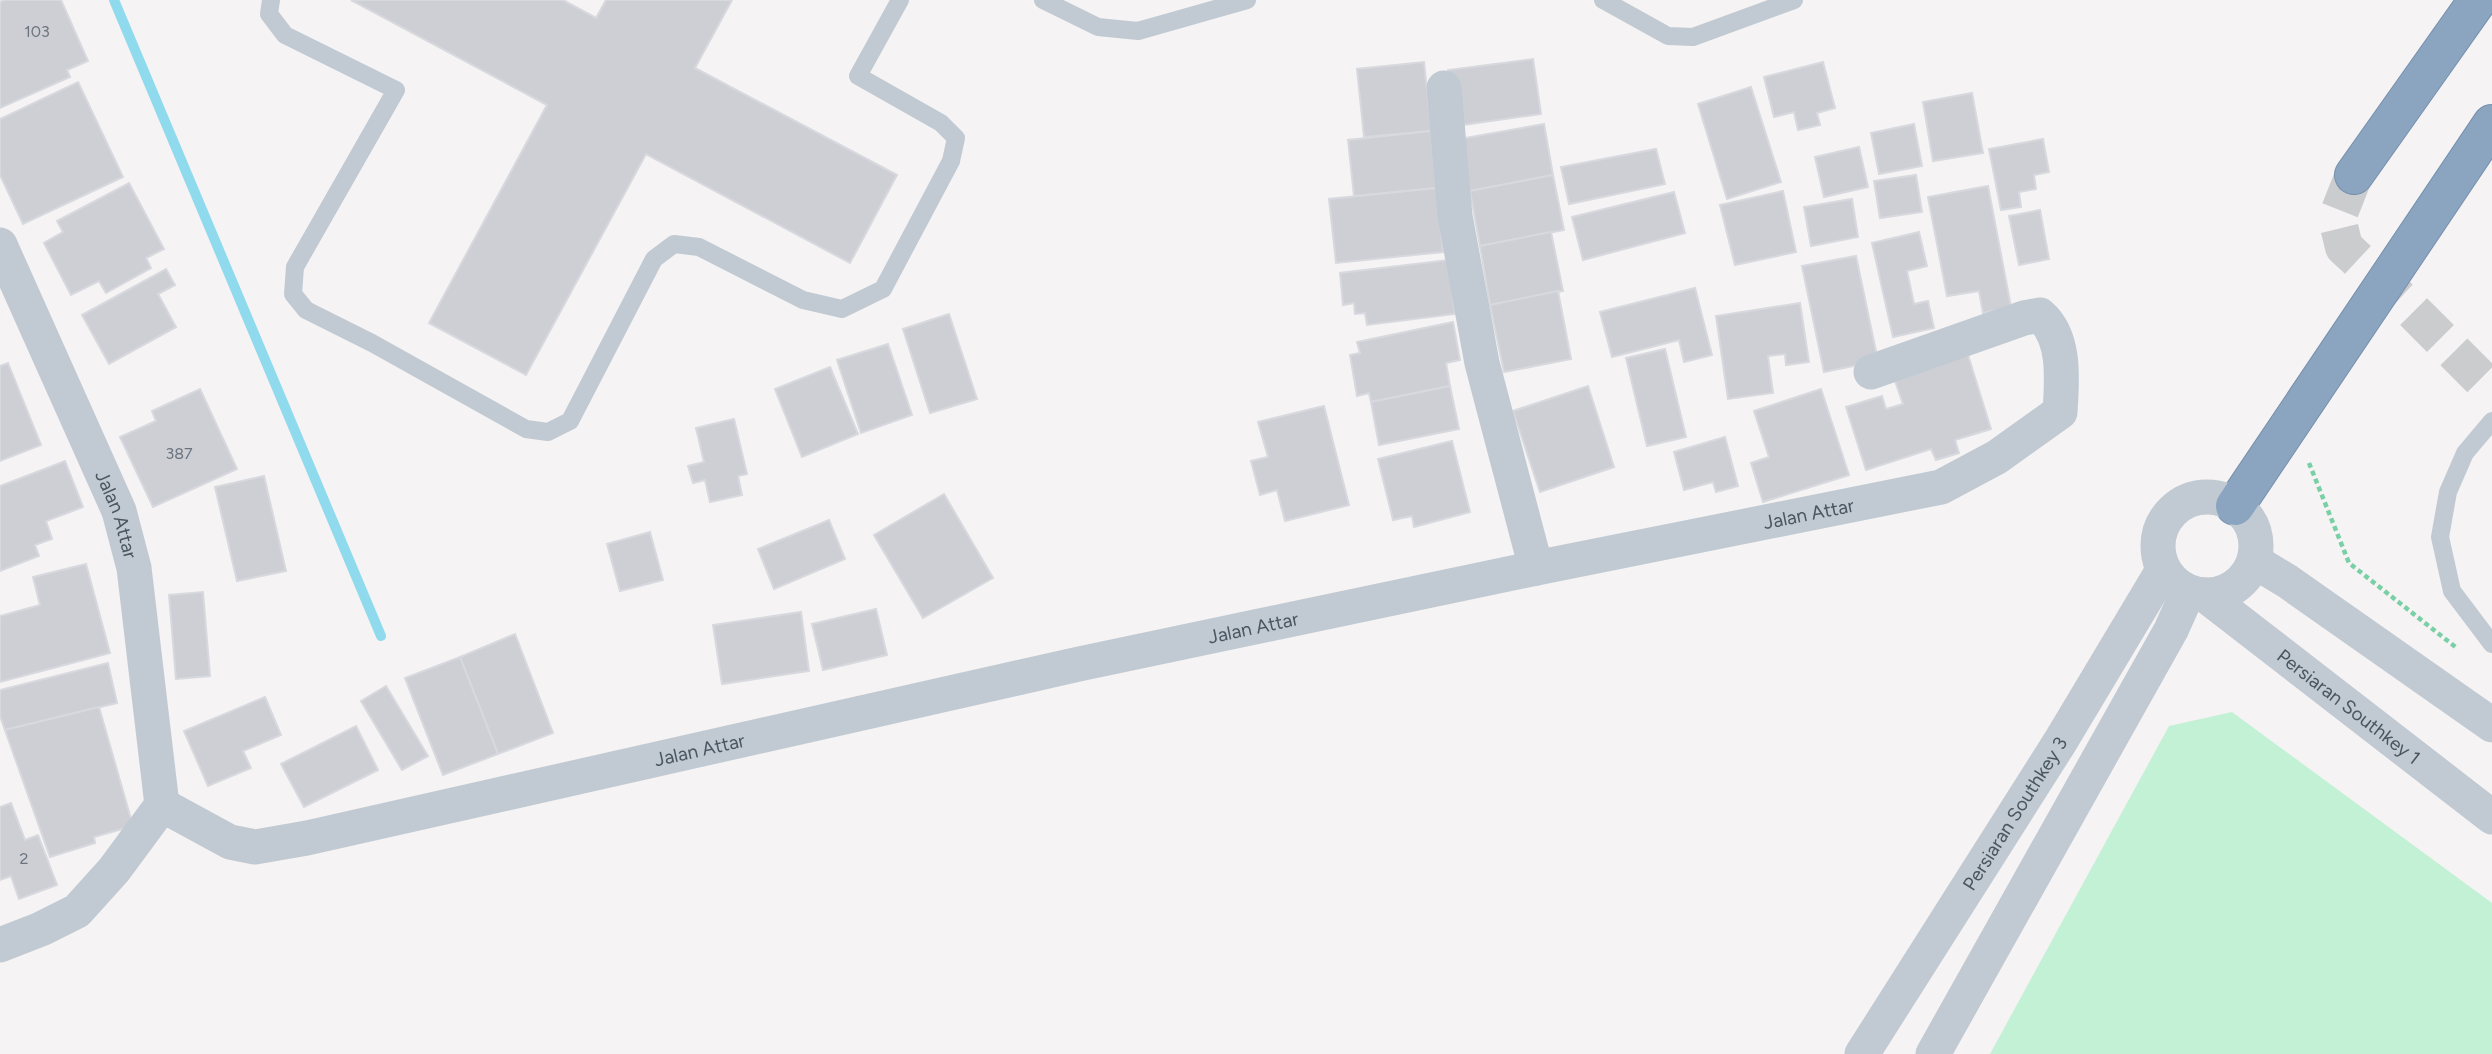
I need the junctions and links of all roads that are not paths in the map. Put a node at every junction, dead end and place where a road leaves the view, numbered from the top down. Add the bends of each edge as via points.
1 (271, 0) edge
2 (900, 0) edge
3 (1043, 0) edge
4 (1247, 0) edge
5 (1603, 0) edge
6 (1794, 0) edge
7 (2478, 0) edge
8 (1444, 88) dead end
9 (2492, 124) edge
10 (2354, 175) tunnel mouth
11 (0, 245) edge
12 (1871, 372) dead end
13 (2492, 421) edge
14 (2245, 490) junction
15 (2254, 561) junction
16 (1536, 568) junction
17 (2287, 581) junction
18 (2186, 586) junction
19 (2237, 618) junction
20 (2171, 629) junction
21 (2492, 644) edge
22 (2477, 707) edge
23 (2492, 725) edge
24 (162, 805) junction
25 (2492, 817) edge
26 (0, 945) edge
27 (1861, 1054) edge
28 (1933, 1054) edge

1 - 2 lane via 269,14 285,35 396,90 295,267 293,294 306,310 526,429 548,432 570,421 654,259 674,244 699,247 803,300 842,309 883,289 951,162 956,138 941,123 858,76
3 - 4 lane via 1098,27 1138,31
5 - 6 lane via 1668,36 1693,37
7 - 10 highway
8 - 16 street via 1455,216 1482,363
9 - 14 highway
11 - 24 street, Jalan Attar via 119,511 134,568
12 - 16 street, Jalan Attar via 2040,315 2052,325 2062,372 2060,412 1997,457 1941,487
13 - 21 lane via 2465,453 2448,492 2440,537 2452,591
14 - 15 street via 2246,516 2256,545
14 - 17 street
14 - 18 street via 2221,499 2189,499 2164,521 2158,554
15 - 17 street
15 - 18 street via 2247,575 2221,593
16 - 24 street, Jalan Attar via 256,847 230,842
17 - 22 street
18 - 19 street, Persiaran Southkey 1
18 - 20 street
18 - 27 street, Persiaran Southkey 3 via 2060,742
19 - 20 street via 2203,618
19 - 25 street, Persiaran Southkey 1
20 - 28 street
22 - 23 street
24 - 26 street via 77,911

